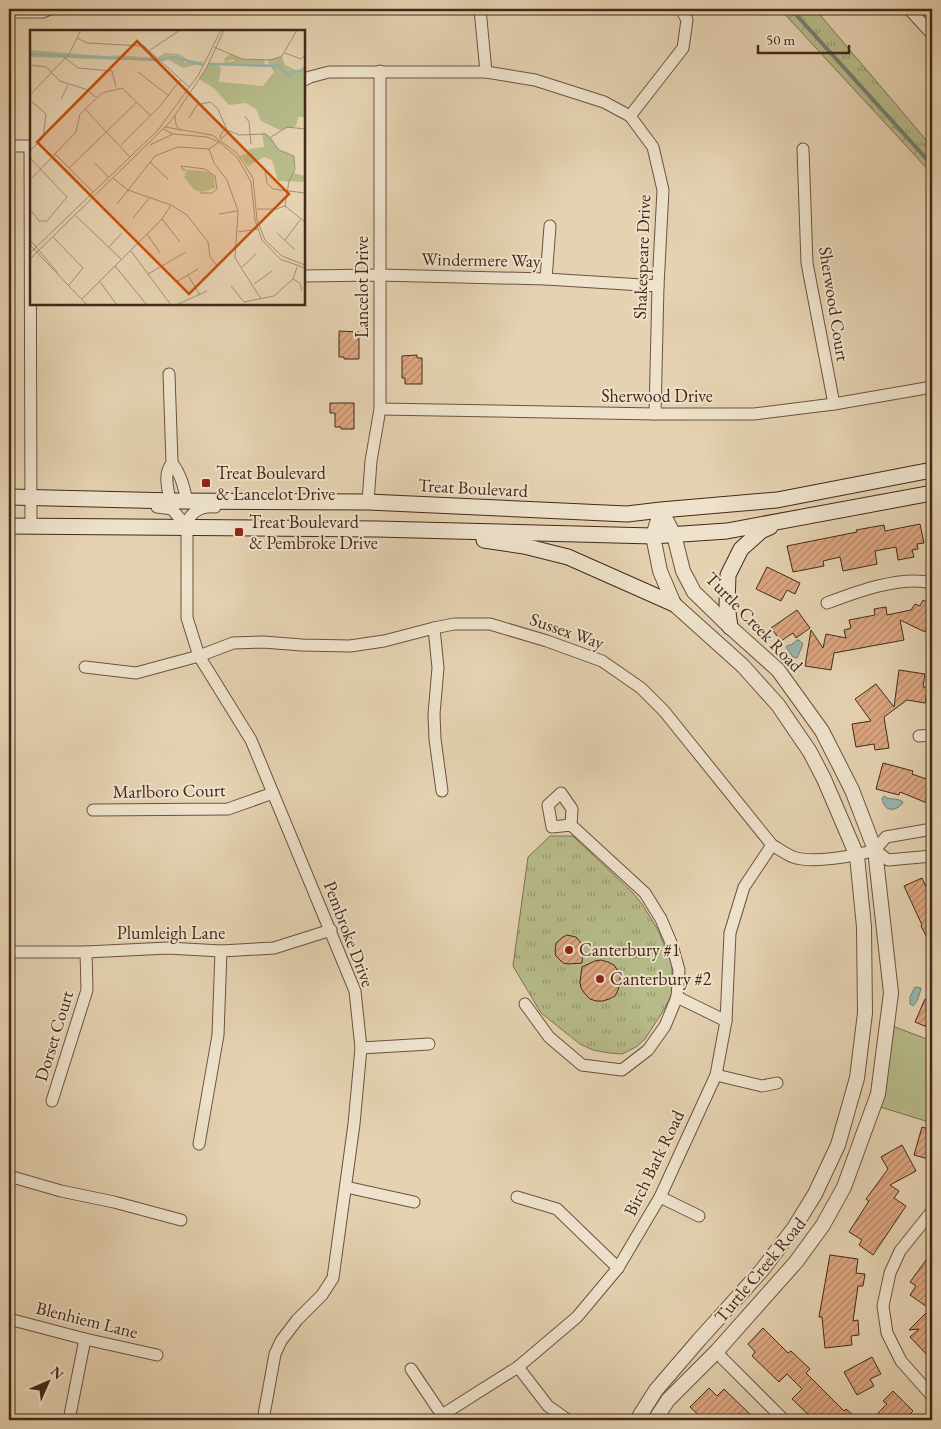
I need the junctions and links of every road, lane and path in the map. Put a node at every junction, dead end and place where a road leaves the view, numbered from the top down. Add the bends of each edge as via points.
1 (50, 9) edge
2 (480, 9) edge
3 (681, 9) edge
4 (909, 9) edge
5 (9, 12) edge
6 (932, 34) edge
7 (380, 71) junction
8 (486, 72) junction
9 (305, 80) edge
10 (630, 116) junction
11 (9, 146) edge
12 (30, 146) edge
13 (803, 149) dead end
14 (550, 226) dead end
15 (379, 275) junction
16 (305, 276) edge
17 (30, 278) edge
18 (546, 279) junction
19 (658, 286) junction
20 (30, 305) edge
21 (169, 374) dead end
22 (932, 387) edge
23 (834, 404) junction
24 (380, 409) junction
25 (655, 414) junction
26 (172, 463) junction
27 (932, 470) edge
28 (932, 493) edge
29 (9, 497) edge
30 (31, 497) junction
31 (133, 500) junction
32 (170, 501) junction
33 (187, 501) junction
34 (312, 501) junction
35 (368, 502) junction
36 (661, 510) junction
37 (780, 522) junction
38 (31, 525) junction
39 (9, 526) edge
40 (186, 526) junction
41 (420, 530) junction
42 (674, 535) junction
43 (653, 536) junction
44 (932, 583) edge
45 (674, 604) junction
46 (827, 604) dead end
47 (730, 627) junction
48 (434, 628) junction
49 (198, 656) junction
50 (85, 667) dead end
51 (919, 736) dead end
52 (932, 736) edge
53 (442, 791) dead end
54 (273, 793) junction
55 (93, 810) dead end
56 (571, 825) dead end
57 (932, 829) edge
58 (772, 845) junction
59 (875, 850) junction
60 (857, 856) junction
61 (932, 856) edge
62 (331, 930) junction
63 (221, 951) junction
64 (9, 952) edge
65 (86, 952) junction
66 (677, 997) junction
67 (525, 1004) dead end
68 (726, 1021) junction
69 (429, 1044) dead end
70 (361, 1048) junction
71 (716, 1074) junction
72 (777, 1083) dead end
73 (52, 1101) dead end
74 (198, 1144) dead end
75 (9, 1176) edge
76 (346, 1187) junction
77 (517, 1197) dead end
78 (660, 1197) junction
79 (414, 1202) dead end
80 (932, 1211) edge
81 (699, 1216) dead end
82 (181, 1220) dead end
83 (618, 1268) junction
84 (9, 1319) edge
85 (85, 1339) junction
86 (716, 1351) junction
87 (157, 1355) dead end
88 (518, 1368) junction
89 (411, 1369) dead end
90 (932, 1396) edge
91 (439, 1418) edge
92 (69, 1420) edge
93 (263, 1420) edge
94 (568, 1420) edge
95 (637, 1420) edge
96 (655, 1420) edge
97 (784, 1420) edge

1 - 5 street
2 - 8 street
3 - 10 street via 687,20 683,48
4 - 6 street
7 - 8 street, Shakespeare Drive
7 - 9 street, Shakespeare Drive via 329,72
7 - 15 street, Lancelot Drive
8 - 10 street, Shakespeare Drive via 535,80 604,102
10 - 19 street, Shakespeare Drive via 653,146 663,190
11 - 12 street
12 - 17 street
13 - 23 street, Sherwood Court via 807,264
14 - 18 street
15 - 16 street, Windermere Way
15 - 18 street, Windermere Way
15 - 24 street, Lancelot Drive
18 - 19 street, Windermere Way
19 - 25 street, Shakespeare Drive
20 - 30 street
21 - 26 street
22 - 23 street, Sherwood Drive
23 - 25 street, Sherwood Drive via 754,414
24 - 25 street, Sherwood Drive
24 - 35 street, Lancelot Drive
26 - 32 street via 167,476
26 - 33 street
27 - 36 main road, Treat Boulevard via 777,500
28 - 37 main road
29 - 30 main road, Treat Boulevard
30 - 31 main road, Treat Boulevard
30 - 38 street
31 - 32 main road, Treat Boulevard
31 - 40 street via 140,506 172,509
32 - 33 main road, Treat Boulevard
33 - 34 main road, Treat Boulevard
34 - 35 main road, Treat Boulevard
34 - 40 street via 300,508 207,506 195,512
35 - 36 main road, Treat Boulevard via 627,514
36 - 42 street, Turtle Creek Road
36 - 43 street, Turtle Creek Road
37 - 42 main road
37 - 47 main road via 761,531 741,549 728,575
38 - 39 main road
38 - 40 main road
40 - 41 main road
40 - 49 street, Pembroke Drive via 187,618
41 - 43 main road
41 - 45 main road via 524,546 568,557
42 - 43 main road
42 - 47 street, Turtle Creek Road via 694,592
43 - 45 street, Turtle Creek Road via 660,571
44 - 46 street via 895,582
45 - 60 street, Turtle Creek Road via 743,666 778,705 810,752
47 - 59 street, Turtle Creek Road via 778,670 822,731 852,790
48 - 49 street, Sussex Way via 350,646 233,643
48 - 53 street via 438,668 435,722
48 - 58 street, Sussex Way via 454,624 490,624 602,661 641,688 664,711
49 - 50 street, Sussex Way via 136,673
49 - 54 street, Pembroke Drive via 251,740
51 - 52 street
54 - 55 street, Marlboro Court via 228,809
54 - 62 street, Pembroke Drive
56 - 66 street via 645,893 672,945 679,970
57 - 59 street, Sussex Way via 886,837
58 - 60 street, Sussex Way via 793,857
58 - 68 street, Birch Bark Road via 744,888 730,933
59 - 60 street, Sussex Way
59 - 61 street via 888,860
59 - 86 street, Turtle Creek Road via 891,993 878,1094 844,1187 823,1225 796,1262
60 - 95 street, Turtle Creek Road via 864,927 865,1013 857,1078 838,1145 815,1194 794,1228 762,1270 656,1390
62 - 63 street, Plumleigh Lane via 274,948
62 - 70 street, Pembroke Drive via 355,992
63 - 65 street, Plumleigh Lane via 168,948
63 - 74 street via 218,1035
64 - 65 street, Plumleigh Lane
65 - 73 street, Dorset Court via 86,990
66 - 67 street via 665,1026 648,1050 622,1070 582,1066 549,1037
66 - 68 street
68 - 71 street, Birch Bark Road
69 - 70 street
70 - 76 street, Pembroke Drive
71 - 72 street via 762,1086
71 - 78 street, Birch Bark Road
75 - 82 street
76 - 79 street
76 - 93 street, Pembroke Drive via 333,1278 281,1341 275,1354
77 - 83 street via 557,1209
78 - 81 street
78 - 83 street, Birch Bark Road
80 - 90 street via 900,1251 890,1273 883,1306 887,1333 898,1354
83 - 88 street, Birch Bark Road via 577,1317
84 - 85 street, Blenhiem Lane
85 - 87 street, Blenhiem Lane
85 - 92 street
86 - 96 street, Turtle Creek Road via 668,1400
86 - 97 street
88 - 91 street, Birch Bark Road
88 - 94 street via 548,1406
89 - 91 street

